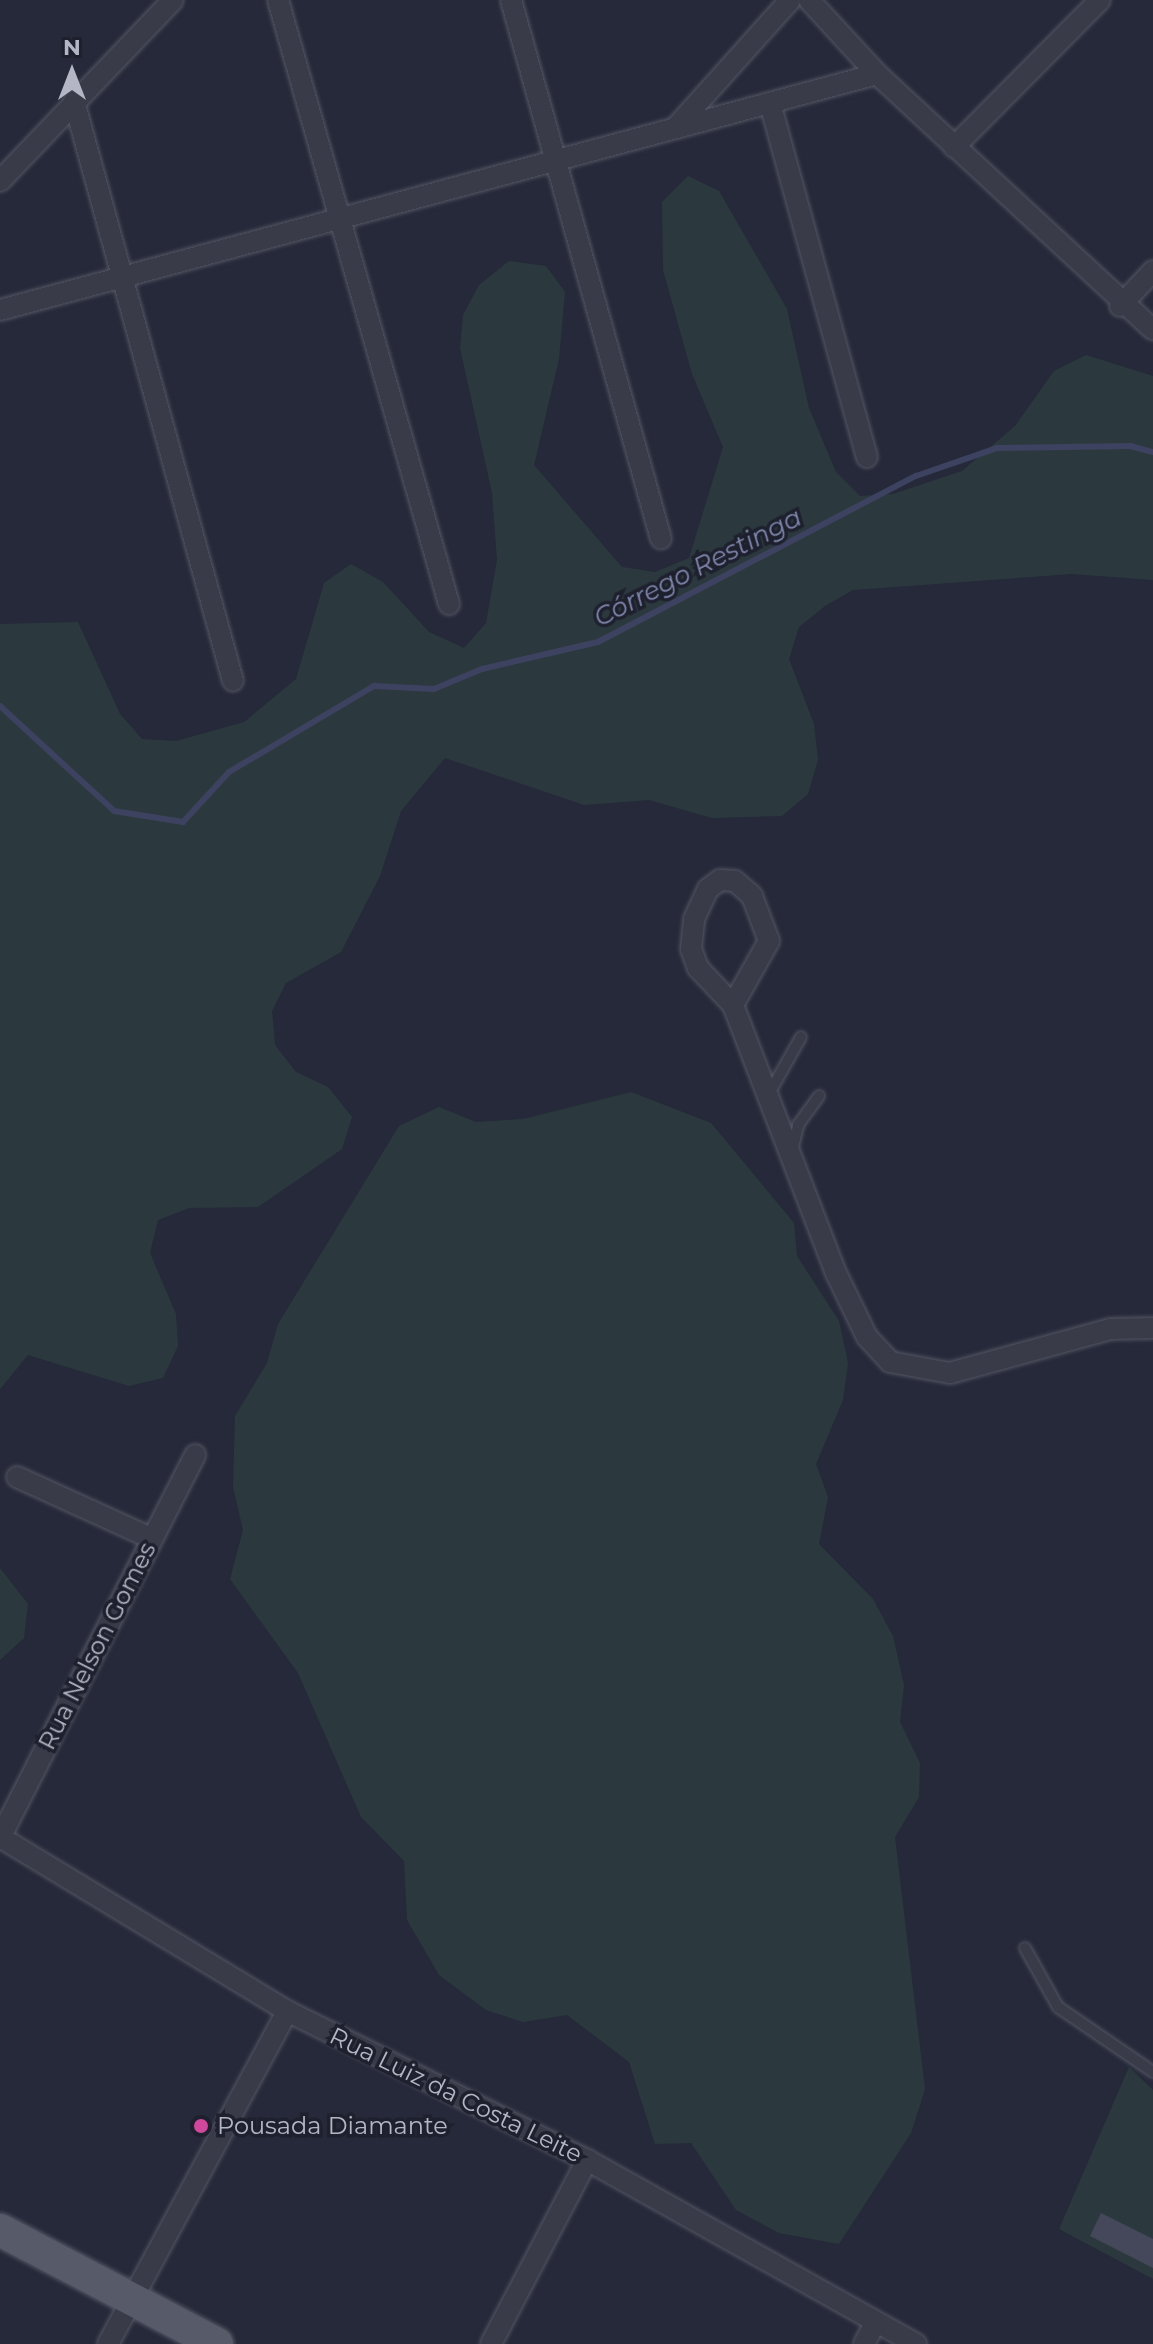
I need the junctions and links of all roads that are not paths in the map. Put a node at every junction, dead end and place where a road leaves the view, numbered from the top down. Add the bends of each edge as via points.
1 (173, 0) edge
2 (278, 0) edge
3 (511, 0) edge
4 (790, 0) edge
5 (809, 0) edge
6 (1100, 0) edge
7 (877, 74) junction
8 (74, 101) junction
9 (770, 103) junction
10 (678, 125) junction
11 (954, 147) junction
12 (555, 160) junction
13 (0, 181) edge
14 (339, 218) junction
15 (1153, 271) edge
16 (124, 277) junction
17 (1120, 306) junction
18 (0, 310) edge
19 (1153, 330) edge
20 (867, 457) dead end
21 (661, 539) dead end
22 (449, 604) dead end
23 (233, 681) dead end
24 (733, 1005) junction
25 (801, 1037) dead end
26 (819, 1096) dead end
27 (769, 1108) junction
28 (804, 1118) junction
29 (789, 1166) junction
30 (1153, 1328) edge
31 (195, 1455) dead end
32 (17, 1477) dead end
33 (151, 1538) junction
34 (0, 1837) edge
35 (1025, 1948) dead end
36 (287, 2011) junction
37 (1153, 2072) edge
38 (587, 2160) junction
39 (0, 2230) edge
40 (130, 2297) junction
41 (875, 2323) junction
42 (108, 2344) edge
43 (217, 2344) edge
44 (491, 2344) edge
45 (864, 2344) edge
46 (916, 2344) edge

1 - 8 street
2 - 14 street
3 - 12 street
4 - 10 street
5 - 7 street
6 - 11 street
7 - 9 street
7 - 11 street
8 - 13 street
8 - 16 street
9 - 10 street
9 - 20 street
10 - 12 street
11 - 17 street
12 - 14 street
12 - 21 street
14 - 16 street
14 - 22 street
15 - 17 street
16 - 18 street
16 - 23 street
17 - 19 street
24 - 24 street via 698,968 691,949 694,919 708,889 720,880 735,881 752,896 769,941
24 - 27 street
25 - 27 lane via 775,1072
26 - 28 lane
27 - 28 lane
27 - 29 street
28 - 29 lane
29 - 30 street via 867,1337 890,1362 950,1373 1111,1329
31 - 33 street, Rua Nelson Gomes
32 - 33 street
33 - 34 street, Rua Nelson Gomes
34 - 36 street, Rua Luiz da Costa Leite
35 - 37 lane via 1058,2007
36 - 38 street, Rua Luiz da Costa Leite
36 - 40 street
38 - 41 street, Rua Luiz da Costa Leite
38 - 44 street
39 - 40 main road
40 - 42 street
40 - 43 main road
41 - 45 street
41 - 46 street, Rua Luiz da Costa Leite

